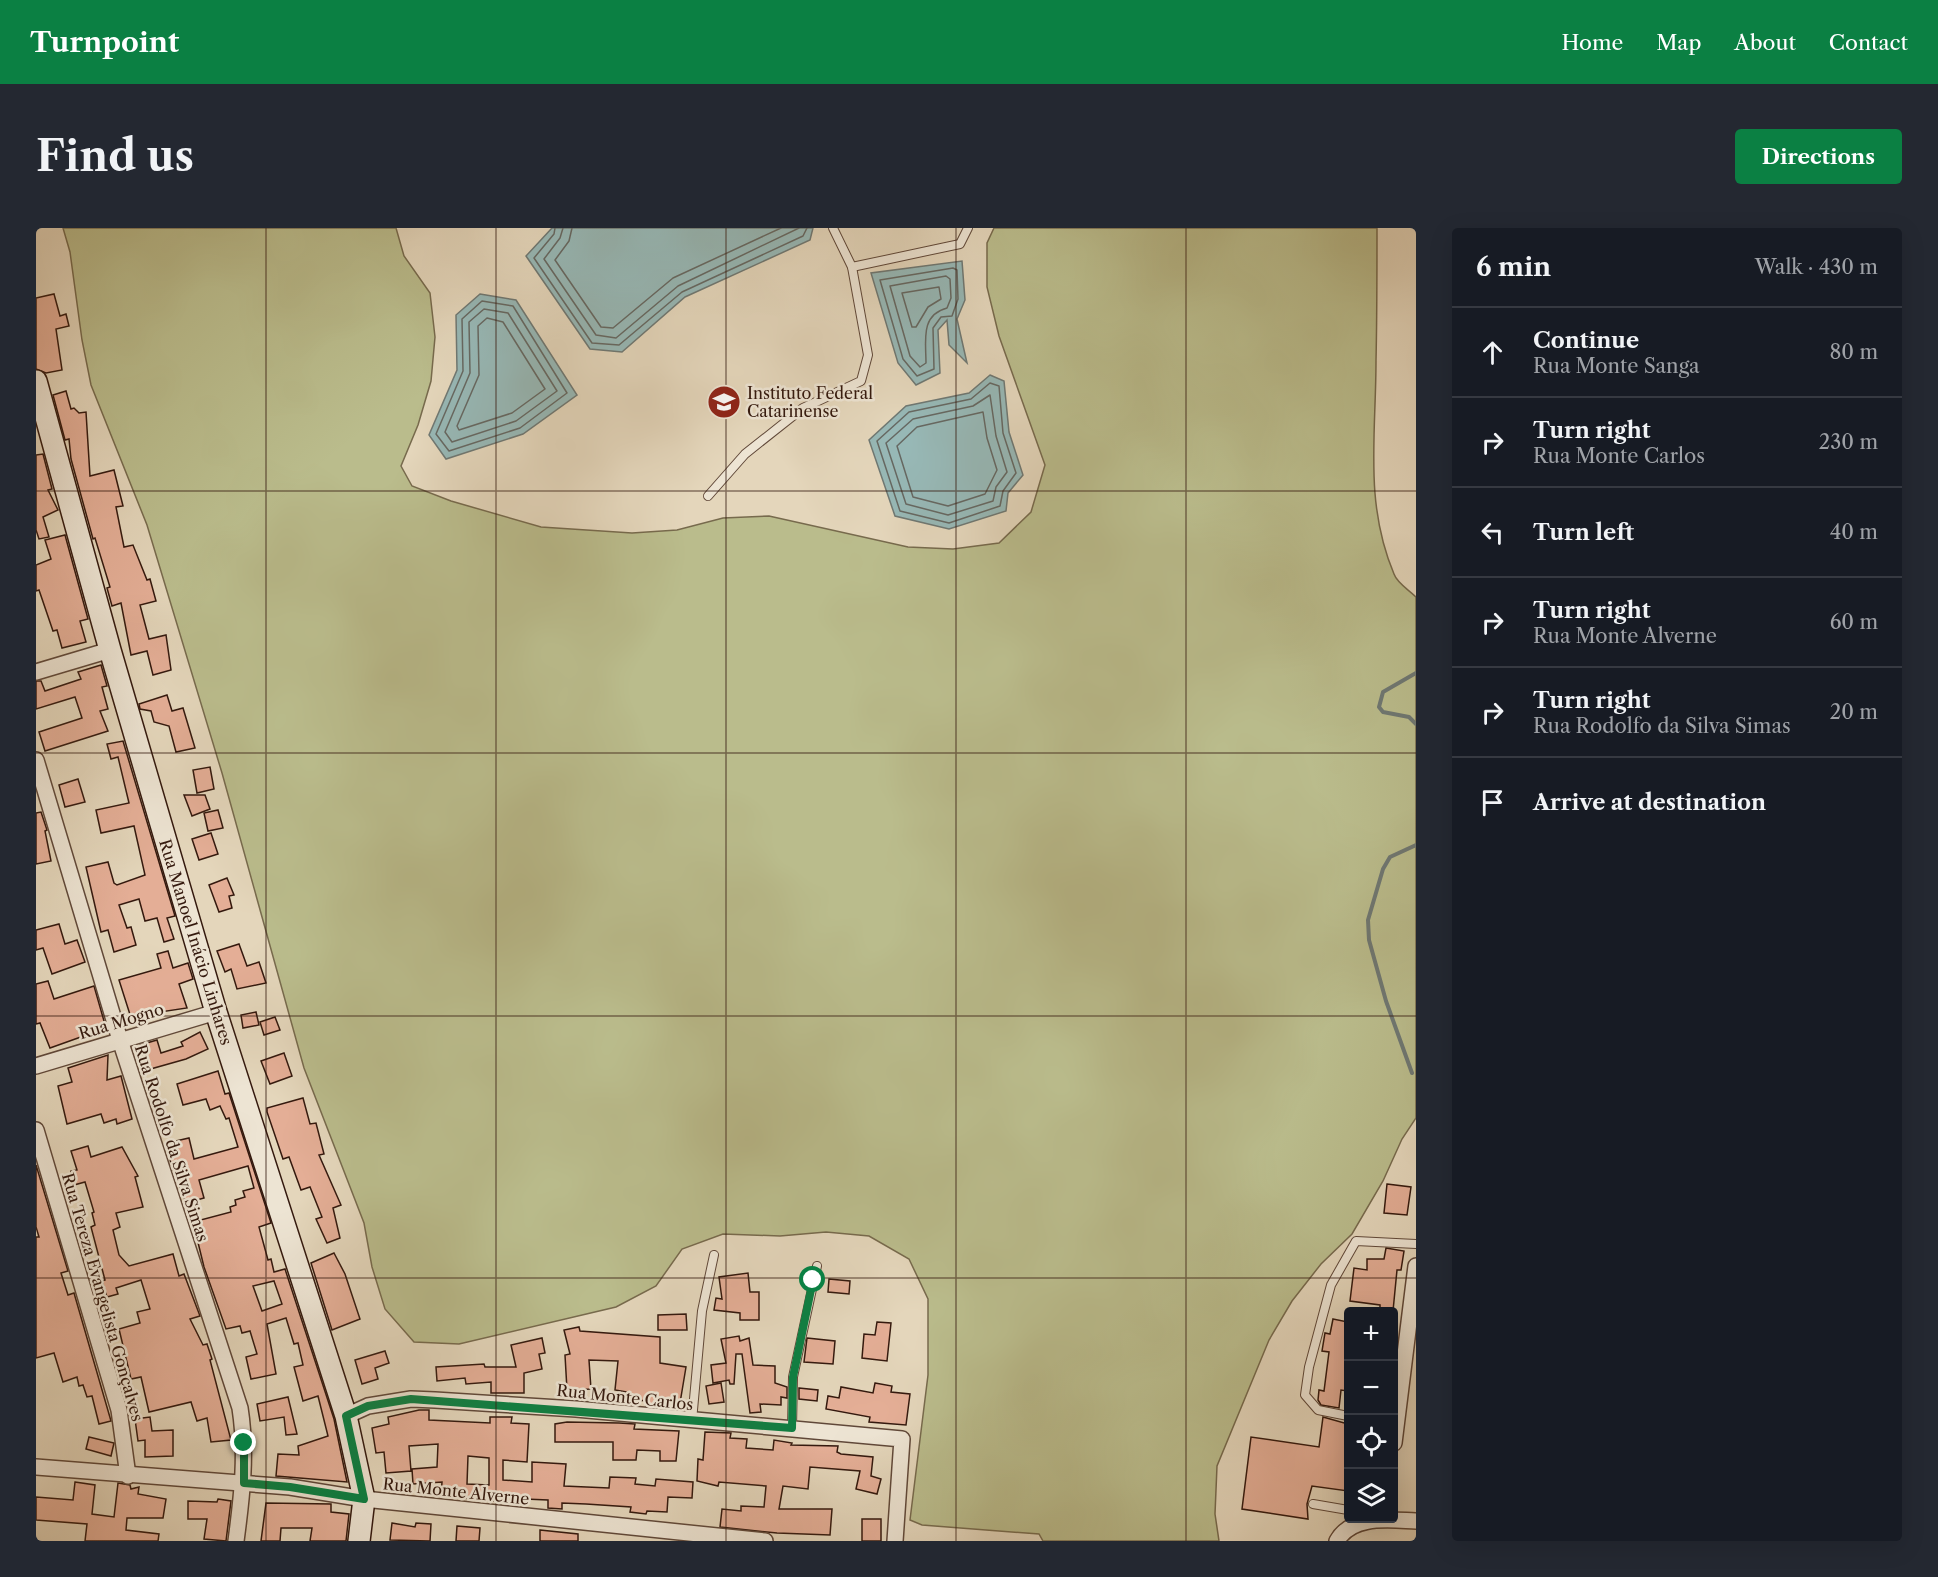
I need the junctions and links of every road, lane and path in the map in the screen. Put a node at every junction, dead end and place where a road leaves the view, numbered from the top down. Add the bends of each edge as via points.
1 (833, 228) edge
2 (968, 228) edge
3 (852, 267) junction
4 (36, 381) edge
5 (708, 496) dead end
6 (110, 650) junction
7 (36, 672) edge
8 (36, 759) edge
9 (216, 1012) junction
10 (120, 1040) junction
11 (36, 1066) edge
12 (36, 1130) edge
13 (1416, 1245) edge
14 (714, 1255) dead end
15 (817, 1266) dead end
16 (1416, 1266) edge
17 (1344, 1415) edge
18 (1396, 1415) edge
19 (346, 1416) junction
20 (692, 1422) junction
21 (792, 1428) junction
22 (36, 1467) edge
23 (128, 1476) junction
24 (244, 1483) junction
25 (364, 1499) junction
26 (1314, 1504) dead end
27 (1344, 1509) edge
28 (1398, 1520) edge
29 (1416, 1521) edge
30 (1364, 1523) edge
31 (1337, 1540) edge
32 (236, 1541) edge
33 (358, 1541) edge
34 (765, 1541) edge
35 (895, 1541) edge

1 - 3 lane
2 - 3 lane via 960,244
3 - 5 lane via 868,355 861,381 803,408 745,454
4 - 6 main road, Rua Manoel Inácio Linhares
6 - 7 street
6 - 9 main road, Rua Manoel Inácio Linhares
8 - 10 street, Rua Rodolfo da Silva Simas
9 - 10 street, Rua Mogno
9 - 19 main road, Rua Manoel Inácio Linhares
10 - 11 street, Rua Mogno
10 - 24 street, Rua Rodolfo da Silva Simas via 240,1408
12 - 23 street, Rua Tereza Evangelista Gonçalves via 119,1410
13 - 17 lane via 1356,1241 1331,1284 1305,1395 1318,1410
14 - 20 lane via 702,1311
15 - 21 lane via 793,1377
16 - 18 street
19 - 20 street, Rua Monte Carlos via 368,1406 411,1399
19 - 25 main road, Rua Manoel Inácio Linhares
20 - 21 street, Rua Monte Carlos
21 - 35 street, Rua Monte Carlos via 902,1439
22 - 23 street, Rua Monte Alverne
23 - 24 street, Rua Monte Alverne
24 - 25 street, Rua Monte Alverne
24 - 32 street, Rua Rodolfo da Silva Simas
25 - 33 main road
25 - 34 street, Rua Monte Alverne
26 - 27 lane
28 - 29 street
30 - 31 street via 1342,1532

